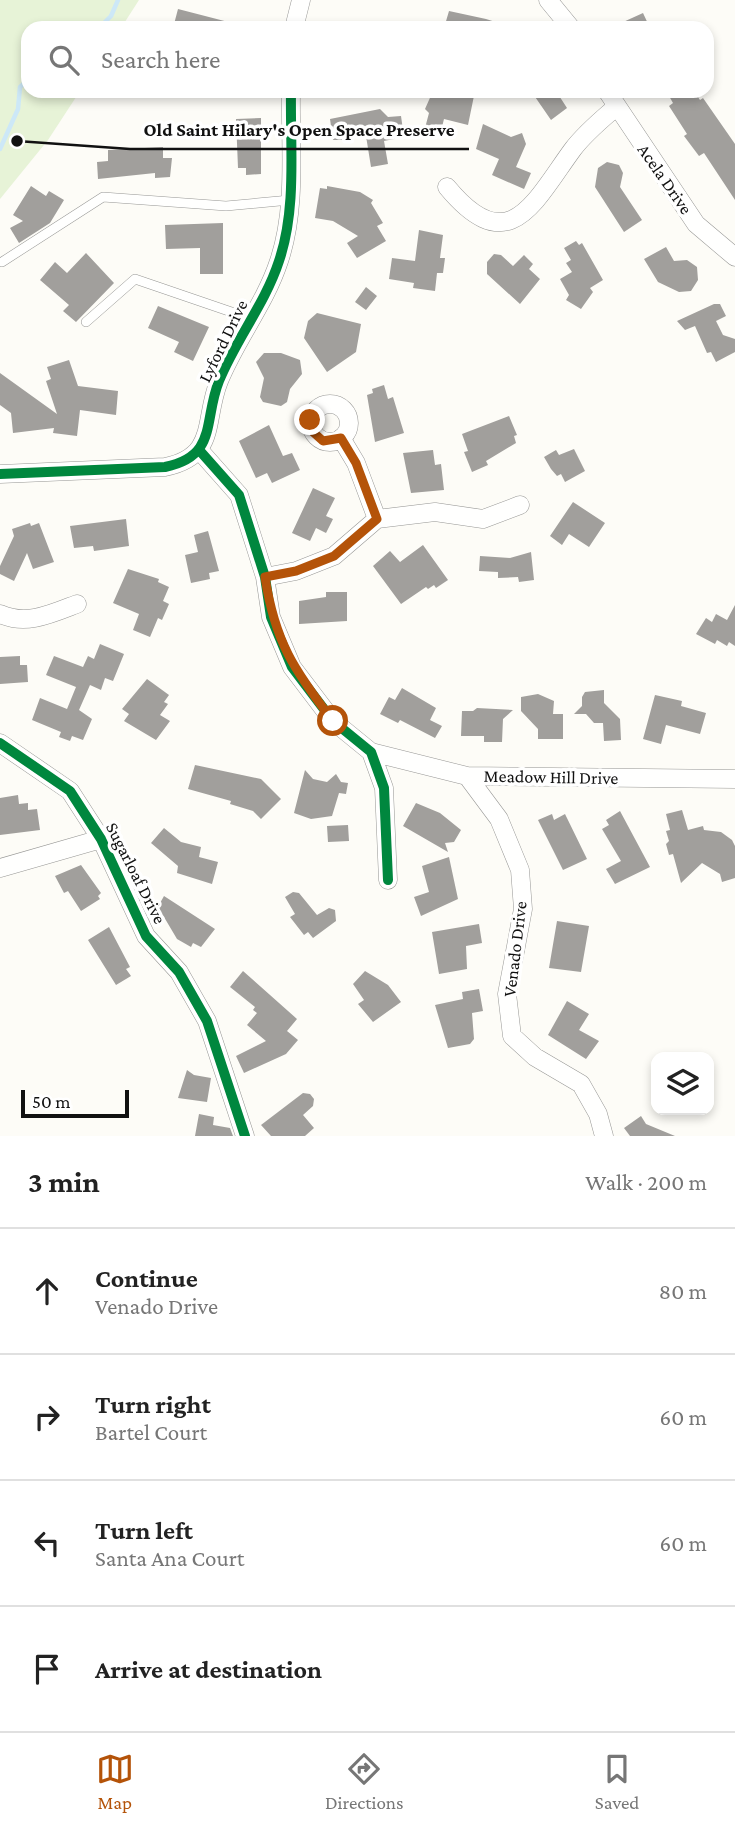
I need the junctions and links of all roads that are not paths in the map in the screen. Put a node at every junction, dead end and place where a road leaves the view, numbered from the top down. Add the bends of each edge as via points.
1 (301, 0) edge
2 (548, 0) edge
3 (296, 21) edge
4 (564, 21) edge
5 (290, 98) edge
6 (611, 98) edge
7 (616, 107) junction
8 (447, 187) dead end
9 (290, 200) junction
10 (735, 257) edge
11 (2, 262) dead end
12 (252, 318) junction
13 (86, 322) dead end
14 (341, 438) dead end
15 (200, 452) junction
16 (2, 478) edge
17 (520, 505) dead end
18 (377, 519) junction
19 (265, 577) junction
20 (76, 604) dead end
21 (0, 614) edge
22 (0, 743) edge
23 (371, 752) junction
24 (467, 776) junction
25 (735, 779) edge
26 (101, 838) junction
27 (0, 868) edge
28 (388, 880) dead end
29 (243, 1129) edge
30 (255, 1136) edge
31 (604, 1136) edge

1 - 3 street
2 - 4 street
5 - 9 street, Lyford Drive
6 - 7 street, Acela Drive
7 - 8 street via 575,147 524,215 504,222 482,220 466,211
7 - 10 street, Acela Drive via 696,224
9 - 11 lane via 226,206 103,197
9 - 12 street, Lyford Drive via 280,260
12 - 13 lane via 135,279
12 - 15 street, Lyford Drive via 219,382
14 - 18 street via 356,463
15 - 16 street via 184,463 165,467
15 - 19 street via 239,495
17 - 18 street via 483,519 435,512
18 - 19 street via 334,556
19 - 23 street via 271,617 292,667 333,721
20 - 21 street via 41,618 12,619
22 - 26 street, Sugarloaf Drive via 71,791
23 - 24 street, Meadow Hill Drive
23 - 28 street via 384,788
24 - 25 street, Meadow Hill Drive
24 - 31 street, Venado Drive via 499,819 520,870 523,909 508,994 512,1036 535,1057 581,1084
26 - 27 street
26 - 29 street, Sugarloaf Drive via 146,936 179,972 208,1021
29 - 30 street, Sugarloaf Drive

